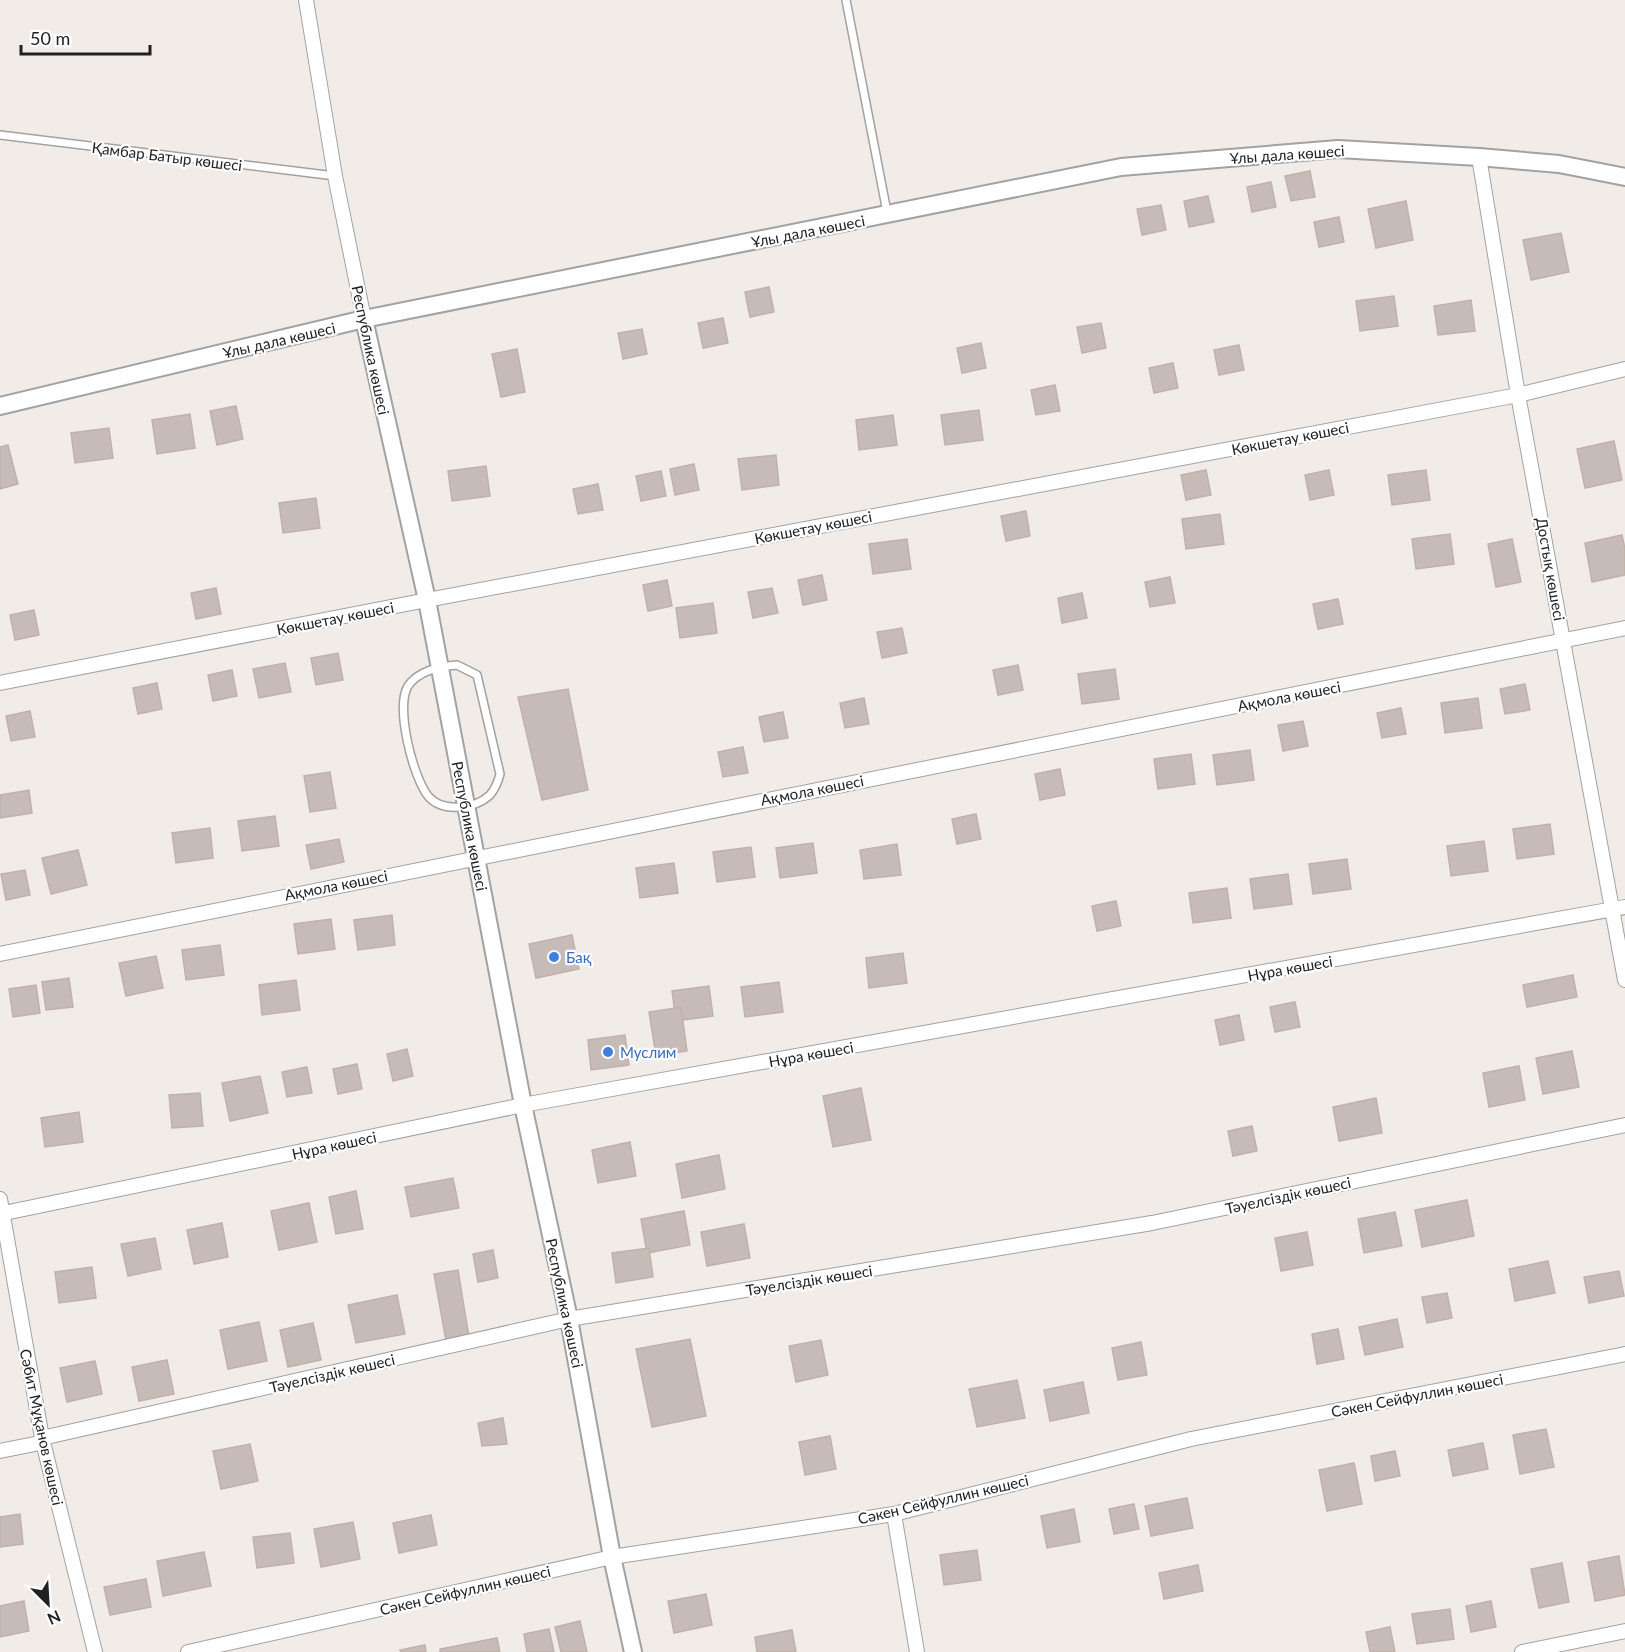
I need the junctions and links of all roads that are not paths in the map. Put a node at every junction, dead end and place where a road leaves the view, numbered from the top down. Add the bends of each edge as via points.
1 (306, 0) edge
2 (846, 0) edge
3 (0, 135) edge
4 (1479, 157) junction
5 (335, 176) junction
6 (1625, 177) edge
7 (887, 215) junction
8 (364, 319) junction
9 (1625, 369) edge
10 (1518, 395) junction
11 (0, 406) edge
12 (427, 600) junction
13 (1625, 628) edge
14 (1564, 642) junction
15 (439, 666) junction
16 (0, 683) edge
17 (467, 808) junction
18 (475, 857) junction
19 (1619, 909) edge
20 (0, 954) edge
21 (1625, 980) edge
22 (523, 1105) junction
23 (1625, 1125) edge
24 (0, 1199) edge
25 (1, 1214) edge
26 (569, 1320) junction
27 (1625, 1354) edge
28 (42, 1438) junction
29 (0, 1451) edge
30 (894, 1514) junction
31 (612, 1557) junction
32 (1625, 1631) edge
33 (95, 1652) edge
34 (188, 1652) edge
35 (633, 1652) edge
36 (917, 1652) edge
37 (1522, 1652) edge

1 - 5 street, Республика көшесі
2 - 7 lane
3 - 5 lane, Қамбар Батыр көшесі
4 - 6 street, Ұлы дала көшесі via 1559,164
4 - 7 street, Ұлы дала көшесі via 1338,149 1121,167
4 - 10 street, Достық көшесі
5 - 8 street, Республика көшесі
7 - 8 street, Ұлы дала көшесі
8 - 11 street, Ұлы дала көшесі
8 - 12 street, Республика көшесі
9 - 10 street, Көкшетау көшесі
10 - 12 street, Көкшетау көшесі
10 - 14 street, Достық көшесі
12 - 15 street, Республика көшесі
12 - 16 street, Көкшетау көшесі
13 - 14 street, Ақмола көшесі
14 - 18 street, Ақмола көшесі
14 - 19 street, Достық көшесі
15 - 17 street, Республика көшесі
15 - 17 lane via 457,665 477,675 500,774 489,796
15 - 17 lane via 415,678 407,688 403,702 407,740 429,798 440,804
17 - 18 street, Республика көшесі
18 - 20 street, Ақмола көшесі
18 - 22 street, Республика көшесі
19 - 21 street, Достық көшесі
19 - 22 street, Нұра көшесі
22 - 25 street, Нұра көшесі
22 - 26 street, Республика көшесі
23 - 26 street, Тәуелсіздік көшесі via 1152,1223
24 - 25 street, Сәбит Мұқанов көшесі
25 - 28 street, Сәбит Мұқанов көшесі
26 - 28 street, Тәуелсіздік көшесі
26 - 31 street, Республика көшесі
27 - 30 street, Сәкен Сейфуллин көшесі via 1191,1439
28 - 29 street, Тәуелсіздік көшесі via 40,1443
28 - 33 street, Сәбит Мұқанов көшесі
30 - 31 street, Сәкен Сейфуллин көшесі
30 - 36 street
31 - 34 street, Сәкен Сейфуллин көшесі
31 - 35 street, Республика көшесі
32 - 37 street

